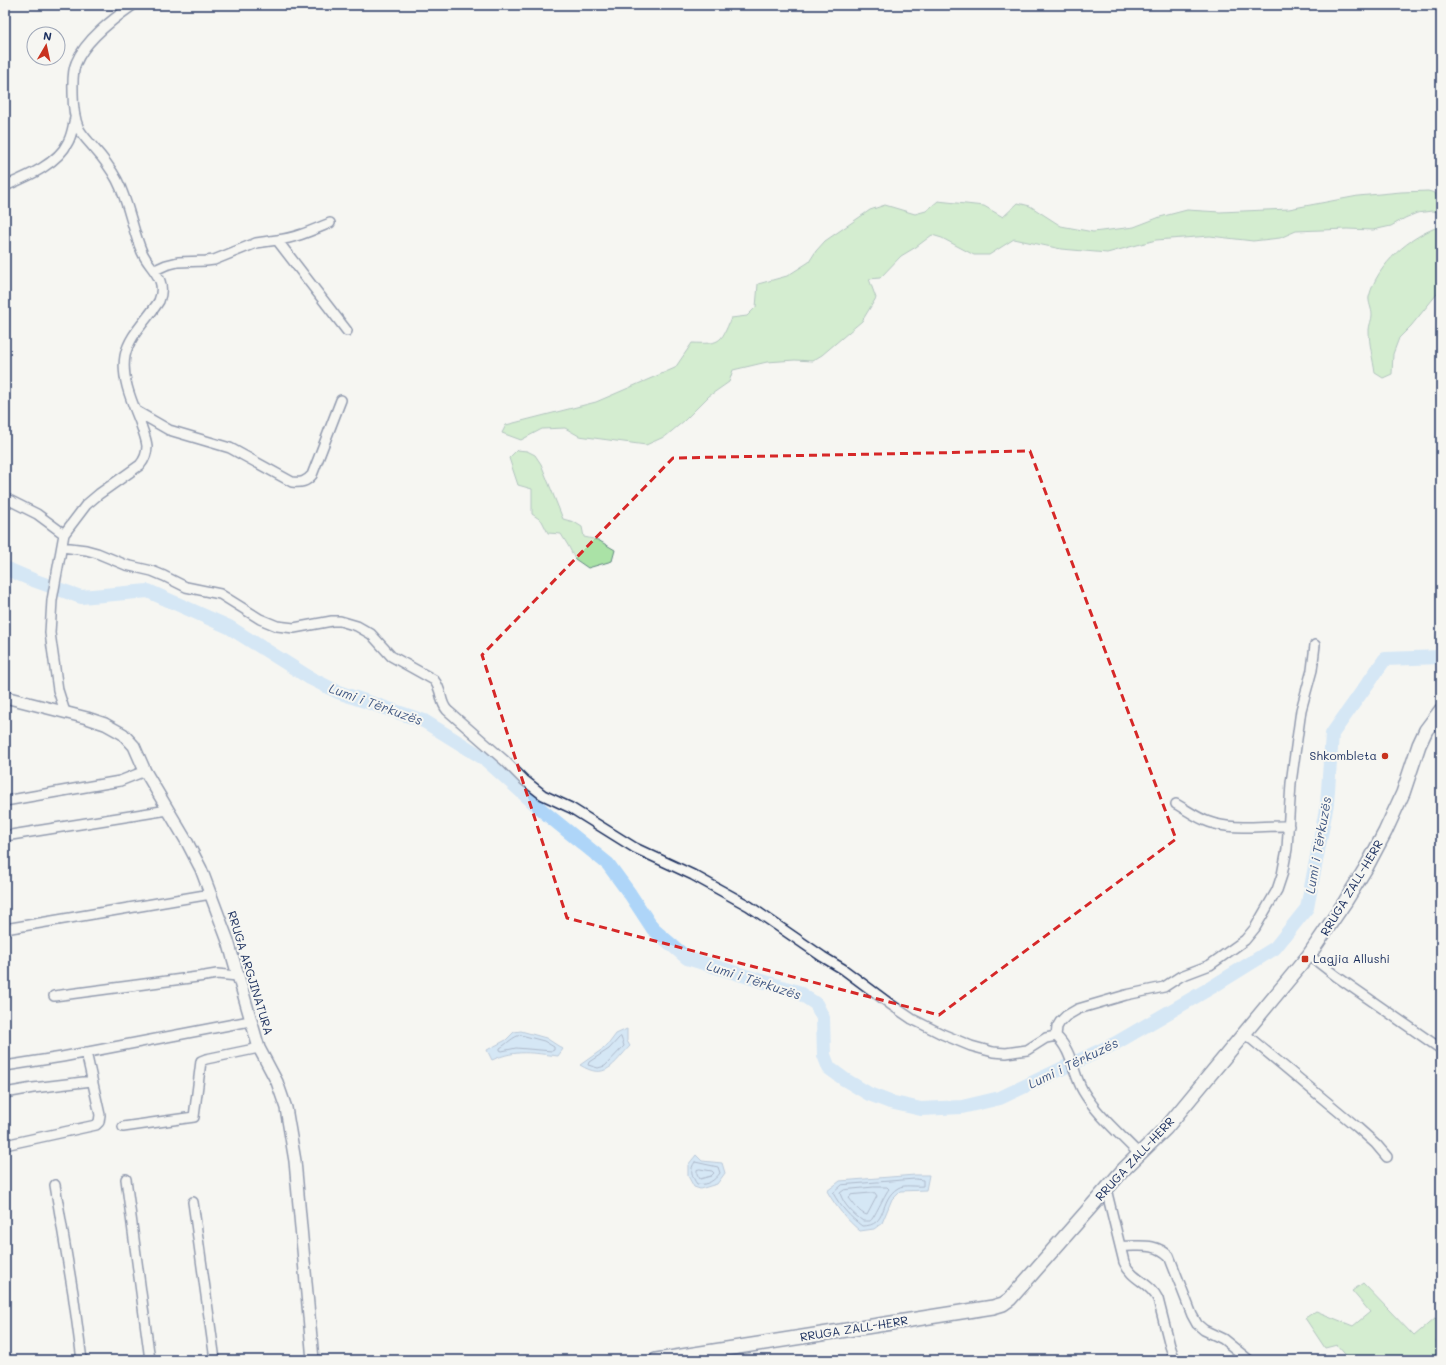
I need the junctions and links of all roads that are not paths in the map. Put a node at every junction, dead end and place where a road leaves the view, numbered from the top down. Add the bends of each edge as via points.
1 (129, 6) edge
2 (75, 118) junction
3 (86, 139) junction
4 (66, 147) junction
5 (5, 186) edge
6 (330, 223) dead end
7 (276, 240) junction
8 (155, 270) junction
9 (347, 331) dead end
10 (341, 400) dead end
11 (136, 412) junction
12 (5, 498) edge
13 (64, 534) junction
14 (62, 547) junction
15 (1316, 645) dead end
16 (5, 698) edge
17 (1441, 710) edge
18 (65, 712) junction
19 (145, 771) junction
20 (5, 801) edge
21 (1176, 804) dead end
22 (168, 810) junction
23 (1289, 826) junction
24 (5, 836) edge
25 (211, 894) junction
26 (5, 929) edge
27 (1309, 955) junction
28 (237, 976) junction
29 (54, 996) dead end
30 (250, 1021) junction
31 (1244, 1033) junction
32 (1056, 1036) junction
33 (259, 1048) junction
34 (1441, 1049) edge
35 (86, 1052) junction
36 (5, 1066) edge
37 (92, 1081) junction
38 (5, 1093) edge
39 (123, 1127) dead end
40 (5, 1145) edge
41 (1139, 1154) junction
42 (1387, 1157) dead end
43 (126, 1179) dead end
44 (55, 1185) dead end
45 (1106, 1189) junction
46 (193, 1202) dead end
47 (1120, 1246) junction
48 (82, 1360) edge
49 (150, 1360) edge
50 (215, 1360) edge
51 (313, 1360) edge
52 (656, 1360) edge
53 (1175, 1360) edge
54 (1249, 1360) edge

1 - 2 street via 104,28 78,59 73,78
2 - 3 street
2 - 4 street via 72,135
3 - 4 street
3 - 8 street via 118,182 143,254
4 - 5 street via 41,168
6 - 7 street via 304,234
7 - 8 street via 256,243 214,260 178,262
7 - 9 street
8 - 11 street via 160,280 161,295 152,312 129,342 125,355 126,380
10 - 11 street via 312,475 300,483 292,482 230,448 170,430
11 - 13 street via 147,445 144,460 86,505
12 - 13 street via 38,514
13 - 14 street
14 - 18 street via 52,600 50,633 58,690
14 - 32 street via 97,553 126,565 152,571 186,587 220,594 260,619 277,626 294,628 332,621 349,623 364,629 391,656 434,680 439,686 443,706 534,789 571,808 618,839 725,891 843,969 912,1019 971,1046 993,1052 1027,1050 1046,1038
15 - 23 street via 1298,732
16 - 18 street, RRUGA ARGJINATURA
17 - 27 main road, RRUGA ZALL-HERR via 1421,740 1403,793 1367,866
18 - 19 street, RRUGA ARGJINATURA via 105,724 123,734 134,746
19 - 20 street via 120,781
19 - 22 street, RRUGA ARGJINATURA
21 - 23 street via 1204,820 1223,825
22 - 24 street
22 - 25 street, RRUGA ARGJINATURA via 201,869
23 - 32 street via 1287,849 1277,890 1245,940 1210,965 1181,976 1164,987 1078,1009 1060,1022
25 - 26 street
25 - 28 street, RRUGA ARGJINATURA
27 - 31 main road, RRUGA ZALL-HERR
27 - 34 street
28 - 29 street via 217,974
28 - 30 street, RRUGA ARGJINATURA
30 - 33 street, RRUGA ARGJINATURA
30 - 35 street
31 - 41 main road, RRUGA ZALL-HERR via 1170,1123
31 - 42 street via 1357,1127
32 - 41 street via 1067,1051 1088,1100
33 - 39 street via 201,1061 194,1117
33 - 51 street, RRUGA ARGJINATURA via 277,1082 290,1130
35 - 36 street
35 - 37 street
37 - 38 street
37 - 40 street via 100,1115 99,1122
41 - 45 main road, RRUGA ZALL-HERR
43 - 49 street
44 - 48 street
45 - 47 street
45 - 52 main road, RRUGA ZALL-HERR via 1016,1294 1003,1304
46 - 50 street
47 - 53 street via 1127,1269 1149,1286 1158,1299
47 - 54 street via 1149,1246 1164,1251 1169,1256 1197,1324 1230,1344

